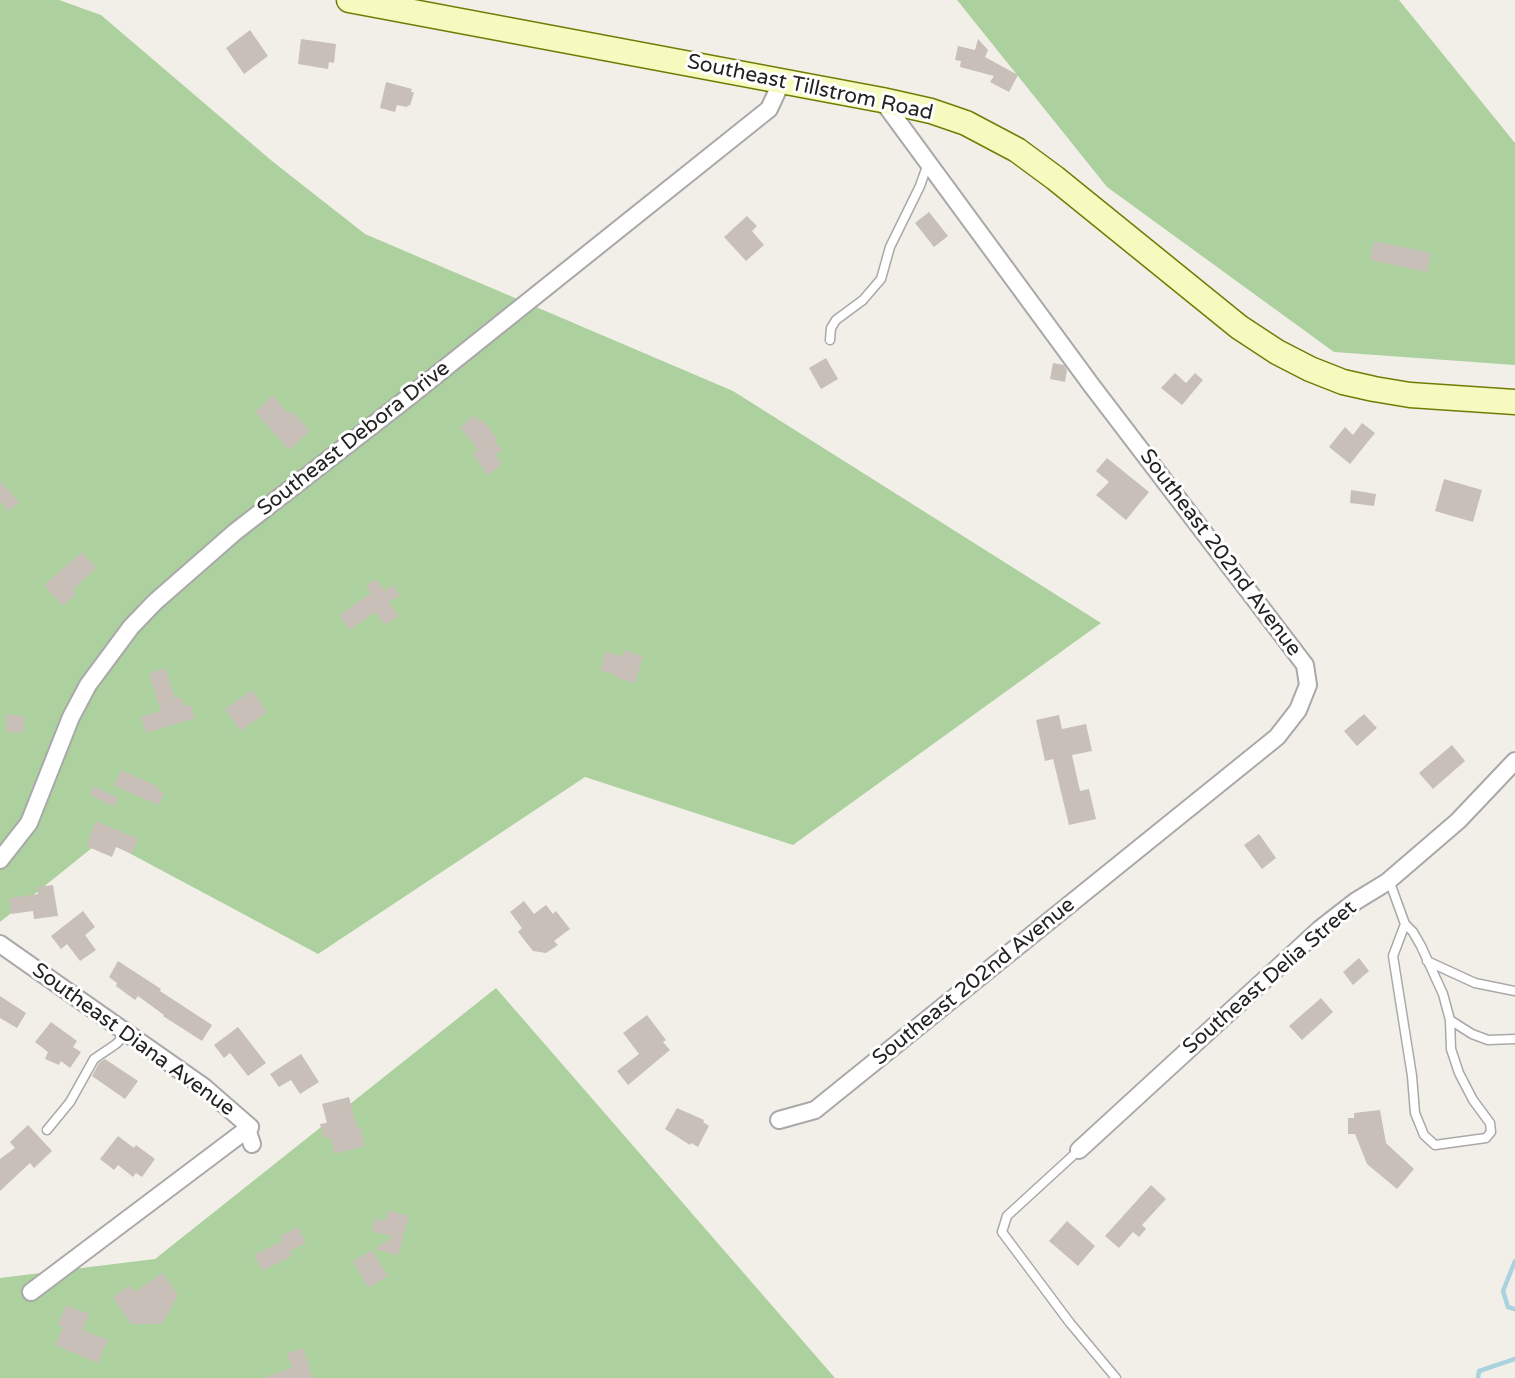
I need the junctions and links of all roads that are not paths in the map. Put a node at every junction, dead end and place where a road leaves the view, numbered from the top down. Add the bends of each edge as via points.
1 (349, 0) edge
2 (782, 81) junction
3 (882, 100) junction
4 (928, 163) junction
5 (830, 340) dead end
6 (1515, 402) edge
7 (1515, 761) edge
8 (0, 860) edge
9 (1389, 880) junction
10 (1405, 924) junction
11 (0, 944) edge
12 (1427, 961) junction
13 (1515, 991) edge
14 (1450, 1020) junction
15 (126, 1034) junction
16 (1515, 1038) edge
17 (779, 1120) dead end
18 (47, 1130) dead end
19 (1079, 1150) joint
20 (31, 1292) dead end
21 (1116, 1378) edge

1 - 2 main road, Southeast Tillstrom Road
2 - 3 main road, Southeast Tillstrom Road
2 - 8 street, Southeast Debora Drive via 769,109 235,531 155,602 87,685 28,823
3 - 4 street, Southeast 202nd Avenue
3 - 6 main road, Southeast Tillstrom Road via 966,123 1017,150 1239,327 1310,369 1343,382 1410,395
4 - 5 lane via 890,247 881,279 863,300 836,320
4 - 17 street, Southeast 202nd Avenue via 1305,665 1308,685 1298,710 1277,737 815,1110
7 - 9 street, Southeast Delia Street via 1458,821
9 - 10 lane
9 - 19 street, Southeast Delia Street via 1320,929
10 - 12 lane
10 - 14 lane via 1393,967 1415,1113 1424,1135 1435,1145 1486,1138 1491,1132 1490,1123 1459,1072 1451,1049
11 - 15 street, Southeast Diana Avenue
12 - 13 lane via 1475,983
12 - 14 lane
14 - 16 lane via 1488,1040
15 - 18 lane via 94,1059 70,1102
15 - 20 street, Southeast Diana Avenue via 204,1088 251,1136
19 - 21 lane via 1007,1216 1002,1232

